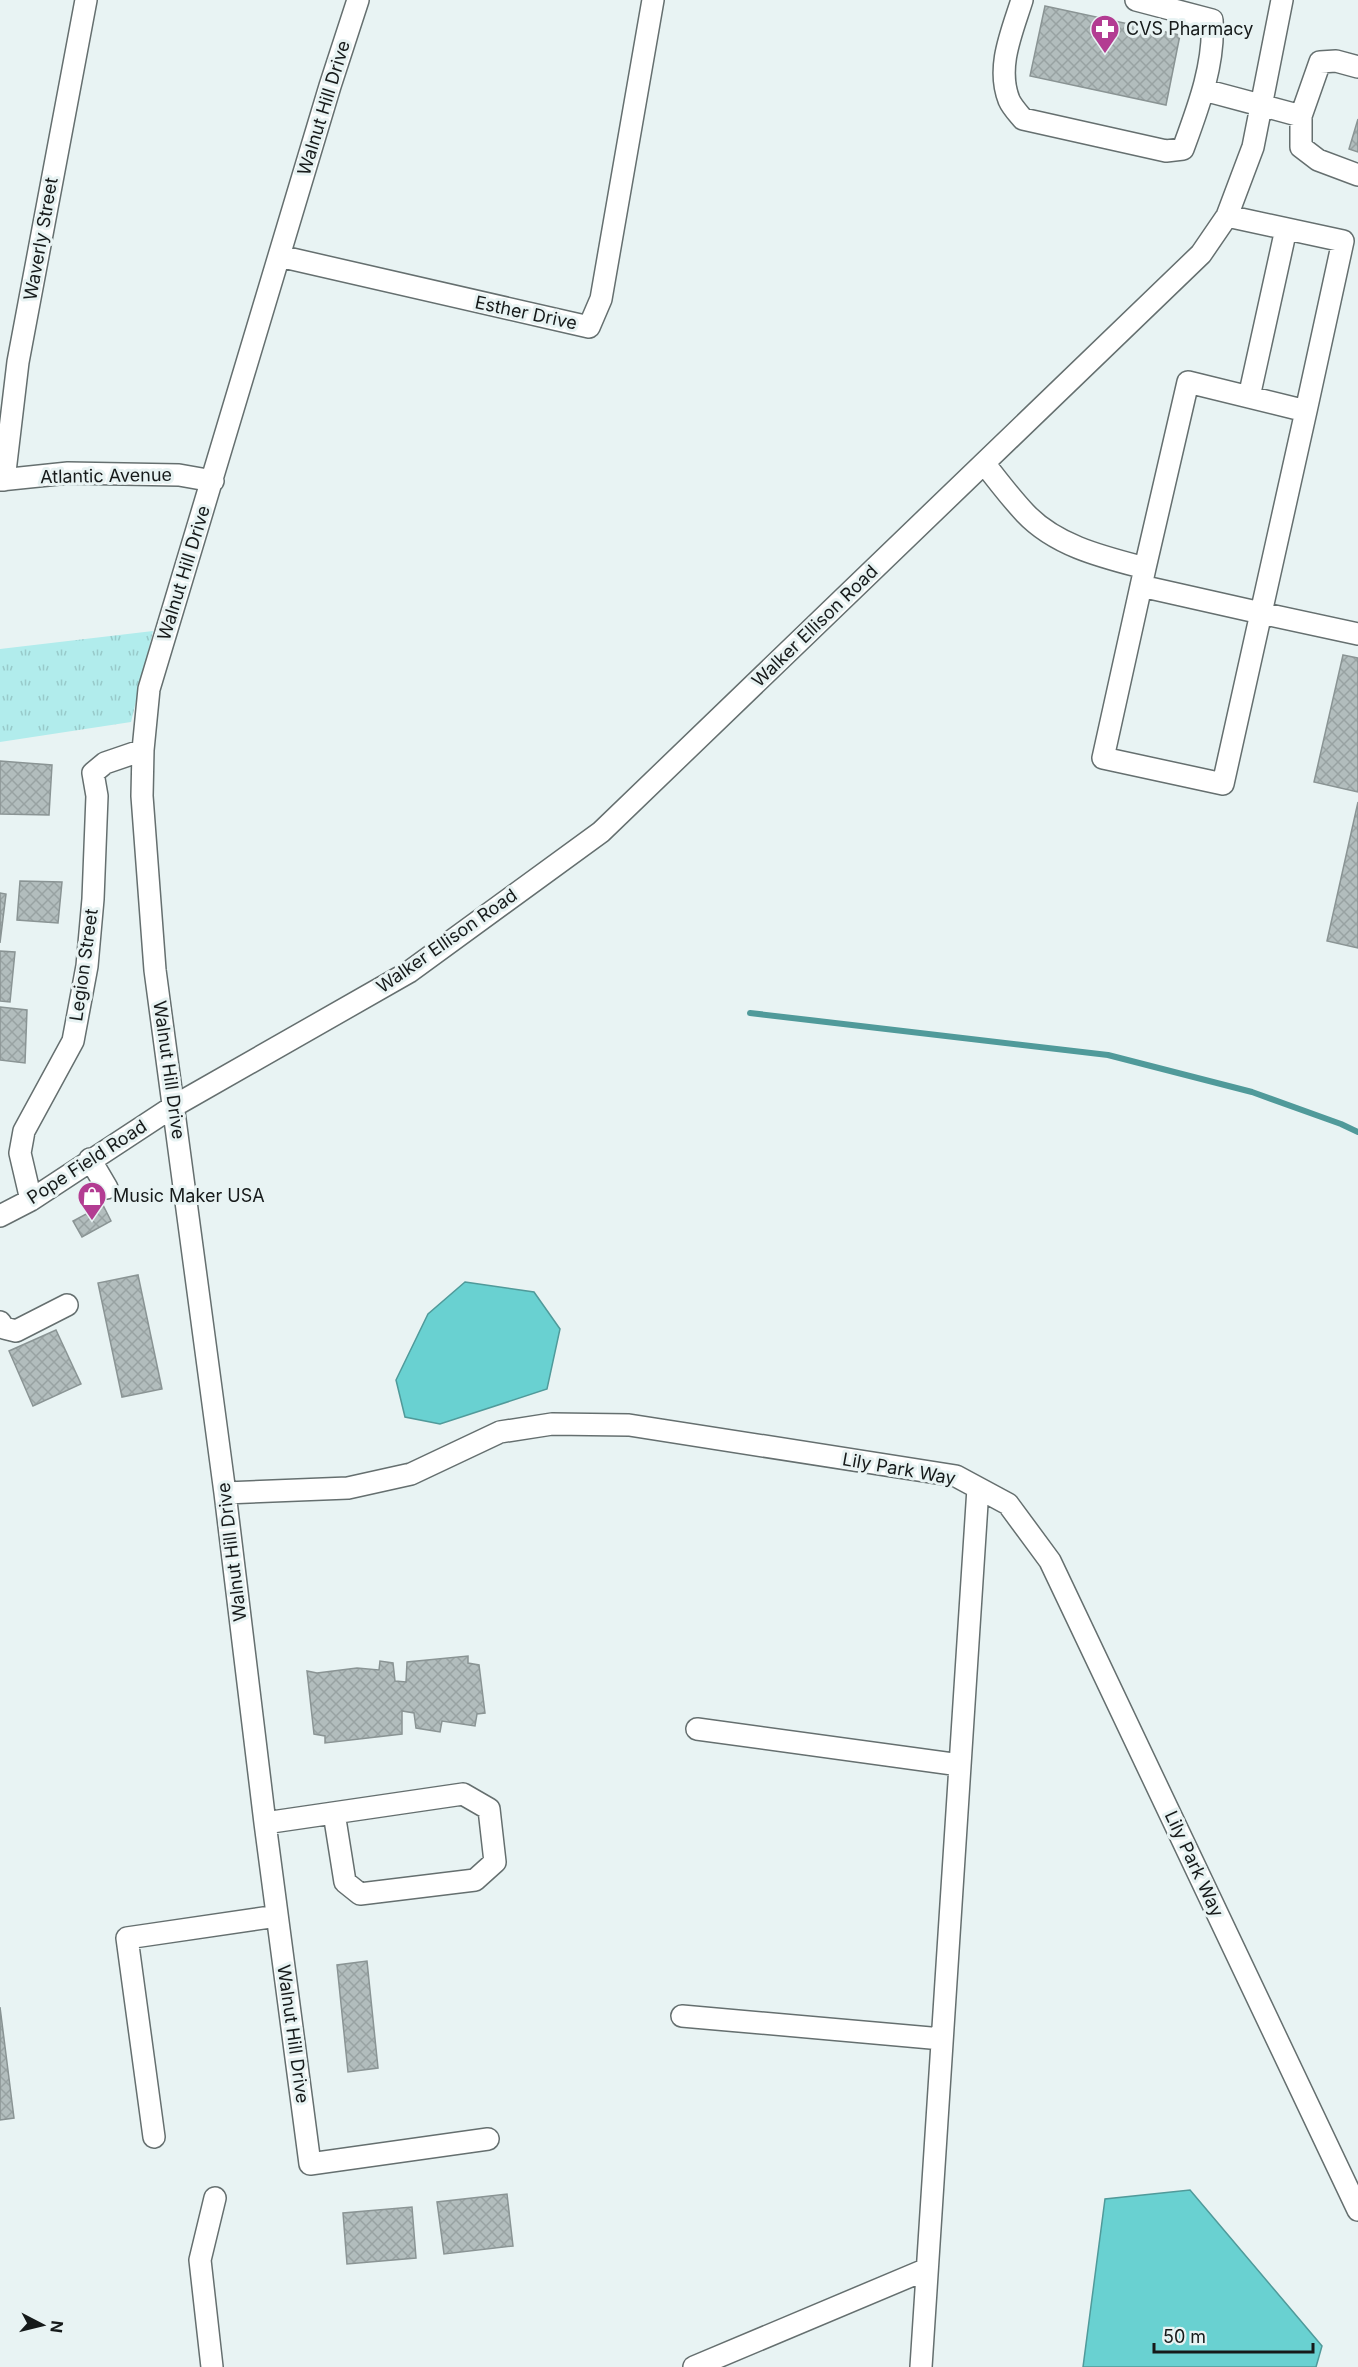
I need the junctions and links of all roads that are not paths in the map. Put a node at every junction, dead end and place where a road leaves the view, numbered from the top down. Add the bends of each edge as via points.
1 (86, 0) edge
2 (358, 0) edge
3 (653, 0) edge
4 (1022, 0) edge
5 (1136, 0) edge
6 (1282, 0) edge
7 (1358, 67) edge
8 (1204, 90) junction
9 (1261, 105) junction
10 (1301, 116) junction
11 (1358, 175) edge
12 (1227, 216) junction
13 (1286, 229) junction
14 (1350, 243) edge
15 (279, 256) junction
16 (1249, 397) junction
17 (1306, 411) junction
18 (984, 463) junction
19 (2, 480) edge
20 (213, 481) junction
21 (1143, 577) junction
22 (1261, 612) junction
23 (1358, 634) edge
24 (143, 750) junction
25 (174, 1106) junction
26 (90, 1159) junction
27 (107, 1188) dead end
28 (31, 1200) junction
29 (0, 1216) edge
30 (67, 1305) dead end
31 (0, 1323) edge
32 (978, 1488) junction
33 (225, 1493) junction
34 (696, 1729) dead end
35 (960, 1766) junction
36 (334, 1813) junction
37 (265, 1823) junction
38 (277, 1916) junction
39 (681, 2016) dead end
40 (942, 2039) junction
41 (154, 2137) dead end
42 (488, 2139) dead end
43 (215, 2198) dead end
44 (1358, 2210) edge
45 (927, 2269) junction
46 (212, 2367) edge
47 (694, 2367) edge
48 (921, 2367) edge

1 - 19 street, Waverly Street via 18,362
2 - 15 street, Walnut Hill Drive
3 - 15 street, Esther Drive via 601,299 589,327
4 - 8 street via 1005,55 1004,78 1010,101 1023,119 1166,151 1183,149
5 - 8 street via 1212,20
6 - 9 street, Walker Ellison Road
7 - 10 street via 1336,61 1320,62
8 - 9 street
9 - 10 street
9 - 12 street, Walker Ellison Road via 1253,147
10 - 11 street via 1301,147 1318,160
12 - 13 street
12 - 18 street, Walker Ellison Road via 1201,254
13 - 14 street
13 - 16 street
14 - 17 street
15 - 20 street, Walnut Hill Drive
16 - 17 street
16 - 21 street via 1188,382
17 - 22 street
18 - 21 street via 1026,514 1054,536
18 - 25 street, Walker Ellison Road via 601,832 409,972
19 - 20 street, Atlantic Avenue via 68,473 179,475
20 - 24 street, Walnut Hill Drive via 149,688
21 - 22 street
21 - 22 street via 1103,758 1223,784
22 - 23 street
24 - 25 street, Walnut Hill Drive via 142,796 155,970
24 - 28 street, Legion Street via 105,763 93,773 97,796 87,966 73,1041 24,1131 20,1153
25 - 26 street, Pope Field Road
25 - 33 street, Walnut Hill Drive
26 - 27 street
26 - 28 street, Pope Field Road
28 - 29 street, Pope Field Road
30 - 31 street via 16,1331
32 - 33 street, Lily Park Way via 956,1476 629,1425 552,1424 500,1432 411,1474 348,1488
32 - 35 street
32 - 44 street, Lily Park Way via 1008,1504 1050,1561
33 - 37 street, Walnut Hill Drive
34 - 35 street
35 - 40 street
36 - 36 street via 463,1794 489,1809 495,1862 475,1880 360,1894 345,1882
36 - 37 street
37 - 38 street, Walnut Hill Drive
38 - 41 street via 127,1938
38 - 42 street, Walnut Hill Drive via 310,2164
39 - 40 street
40 - 45 street
43 - 46 street via 200,2260
45 - 47 street
45 - 48 street

